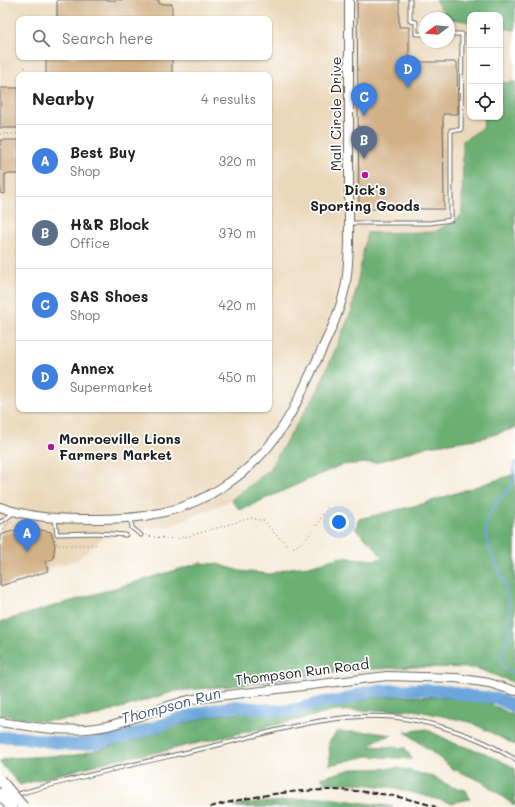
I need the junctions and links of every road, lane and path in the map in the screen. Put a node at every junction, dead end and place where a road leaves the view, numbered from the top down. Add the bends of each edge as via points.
1 (349, 0) edge
2 (410, 0) edge
3 (419, 34) edge
4 (455, 34) edge
5 (25, 67) dead end
6 (26, 72) edge
7 (0, 134) edge
8 (16, 134) edge
9 (349, 223) junction
10 (328, 506) dead end
11 (0, 507) edge
12 (16, 515) junction
13 (55, 518) junction
14 (131, 518) junction
15 (0, 522) edge
16 (6, 522) junction
17 (0, 531) edge
18 (53, 534) dead end
19 (126, 535) dead end
20 (142, 536) joint
21 (97, 545) dead end
22 (515, 691) edge
23 (0, 722) edge
24 (515, 759) edge
25 (0, 780) edge
26 (0, 794) edge
27 (0, 800) edge
28 (11, 807) edge
29 (23, 807) edge

1 - 9 street, Mall Circle Drive
2 - 3 lane via 410,21 416,22 416,34
4 - 9 lane via 462,34 461,130 451,130 451,220 430,223
5 - 6 path
7 - 8 path
9 - 14 street, Mall Circle Drive via 348,264 340,306 294,406 276,437 261,456 222,488 173,510
10 - 20 path via 312,532 295,548 289,549 264,521 251,518 175,539
11 - 12 street, Mall Circle Drive
12 - 13 street, Mall Circle Drive
12 - 16 lane
12 - 16 path via 14,520 8,524
13 - 14 street, Mall Circle Drive
13 - 19 lane via 57,534
14 - 20 lane via 132,528
15 - 16 lane
16 - 17 path via 4,529
18 - 21 path via 57,545
22 - 23 street, Thompson Run Road via 467,680 387,676 194,699 171,704 108,726 87,729 59,730
24 - 27 lane via 486,743 416,721 392,717 339,717 158,758 37,788
25 - 29 highway, bridge
26 - 28 highway, bridge

